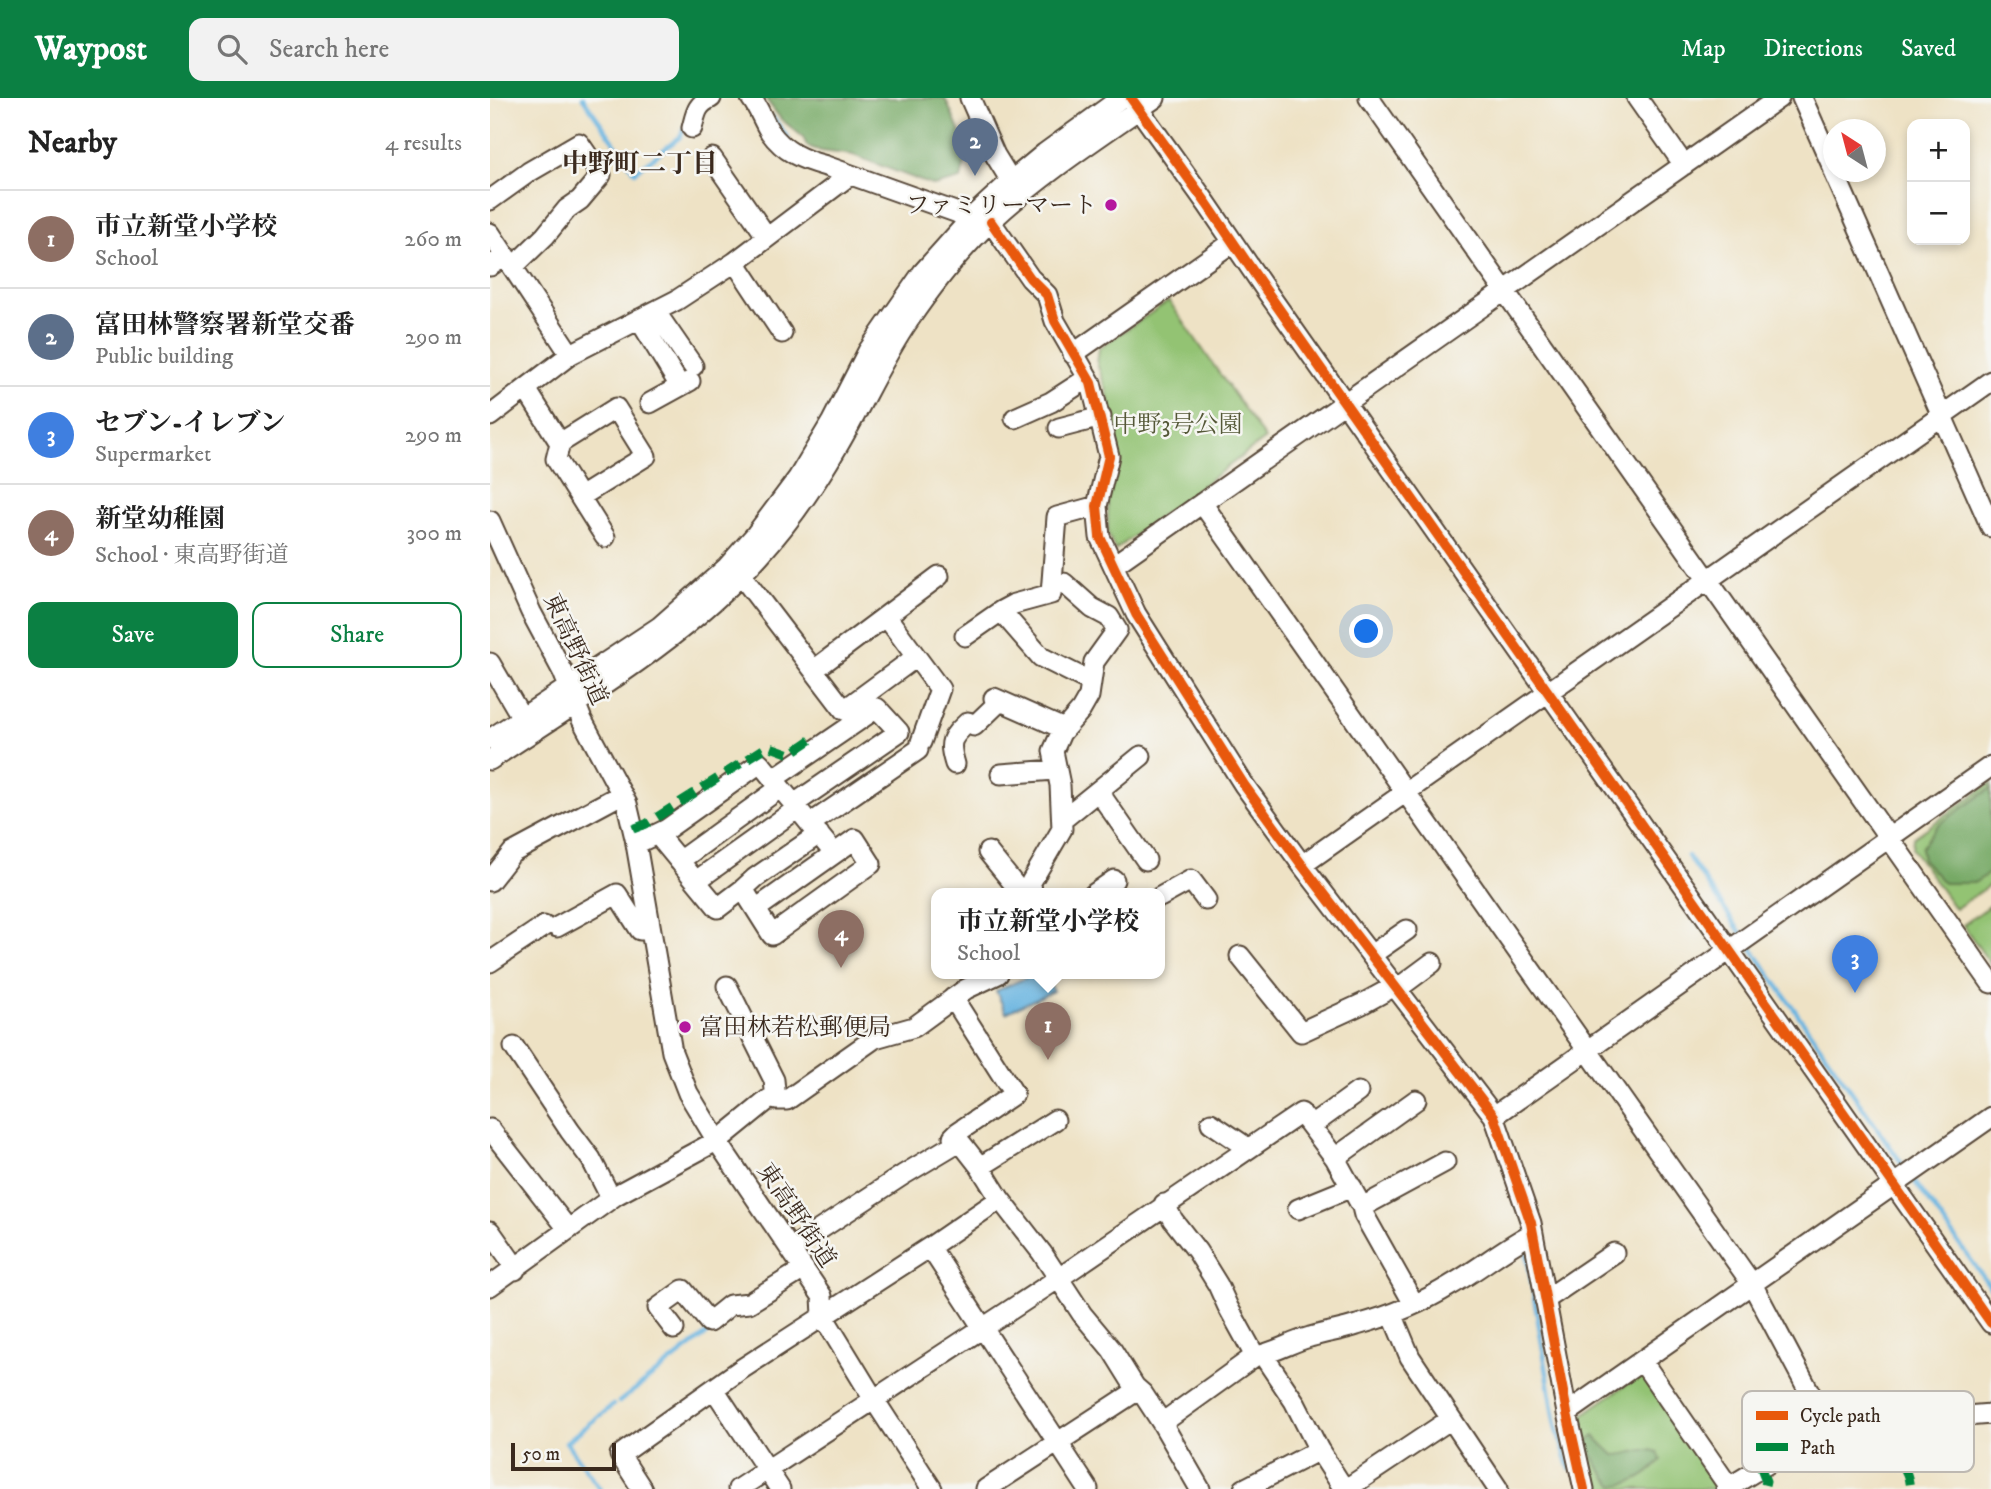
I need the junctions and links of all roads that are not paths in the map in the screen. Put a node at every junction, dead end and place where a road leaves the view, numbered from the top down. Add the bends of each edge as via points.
1 (751, 98) edge
2 (970, 98) edge
3 (1121, 98) edge
4 (1369, 98) edge
5 (1637, 98) edge
6 (1779, 98) edge
7 (1801, 98) edge
8 (708, 99) edge
9 (1142, 102) edge
10 (692, 128) dead end
11 (1823, 147) edge
12 (712, 158) dead end
13 (1684, 165) junction
14 (850, 175) junction
15 (1010, 181) junction
16 (1839, 182) edge
17 (490, 200) edge
18 (968, 222) junction
19 (990, 222) junction
20 (490, 233) edge
21 (767, 237) junction
22 (1233, 242) junction
23 (735, 262) junction
24 (502, 263) edge
25 (1505, 291) junction
26 (647, 315) junction
27 (782, 333) dead end
28 (570, 354) junction
29 (1073, 354) junction
30 (1088, 378) junction
31 (1991, 382) edge
32 (526, 389) junction
33 (1345, 403) junction
34 (650, 404) dead end
35 (490, 416) edge
36 (1942, 416) junction
37 (1101, 417) junction
38 (1015, 418) dead end
39 (1059, 428) dead end
40 (560, 443) junction
41 (580, 497) junction
42 (1202, 503) junction
43 (1097, 506) junction
44 (490, 521) edge
45 (1991, 527) edge
46 (605, 537) dead end
47 (1114, 565) junction
48 (741, 575) junction
49 (939, 576) dead end
50 (1708, 580) junction
51 (1064, 583) dead end
52 (1001, 611) junction
53 (886, 616) junction
54 (965, 636) dead end
55 (916, 657) junction
56 (490, 663) edge
57 (814, 670) junction
58 (1091, 682) junction
59 (1548, 692) junction
60 (572, 695) junction
61 (522, 718) junction
62 (1064, 729) junction
63 (490, 739) edge
64 (1141, 756) dead end
65 (490, 760) edge
66 (955, 764) dead end
67 (1991, 766) edge
68 (1055, 770) junction
69 (1001, 774) dead end
70 (777, 783) junction
71 (1098, 791) junction
72 (1406, 792) junction
73 (622, 794) junction
74 (805, 817) junction
75 (1062, 820) junction
76 (657, 834) junction
77 (1889, 838) junction
78 (636, 844) junction
79 (834, 852) junction
80 (988, 852) dead end
81 (1146, 860) dead end
82 (679, 861) junction
83 (1302, 865) junction
84 (1114, 880) dead end
85 (490, 881) edge
86 (696, 881) junction
87 (1017, 888) edge
88 (1032, 888) edge
89 (1103, 888) edge
90 (743, 889) junction
91 (1165, 894) edge
92 (1206, 900) dead end
93 (756, 909) junction
94 (650, 930) junction
95 (1407, 930) dead end
96 (1729, 950) junction
97 (1371, 955) junction
98 (1250, 960) dead end
99 (490, 962) edge
100 (1432, 963) dead end
101 (987, 979) edge
102 (1991, 983) edge
103 (727, 986) dead end
104 (1391, 989) junction
105 (953, 998) junction
106 (514, 1047) dead end
107 (1587, 1050) junction
108 (1358, 1092) dead end
109 (776, 1100) junction
110 (1416, 1100) dead end
111 (1494, 1116) junction
112 (1991, 1117) edge
113 (1055, 1120) dead end
114 (1211, 1123) dead end
115 (1311, 1126) junction
116 (490, 1129) edge
117 (717, 1141) junction
118 (958, 1142) junction
119 (1248, 1148) junction
120 (1335, 1158) junction
121 (1445, 1162) dead end
122 (980, 1167) junction
123 (1894, 1185) junction
124 (1352, 1187) junction
125 (611, 1198) junction
126 (1000, 1199) junction
127 (1164, 1204) junction
128 (1362, 1207) junction
129 (1298, 1209) dead end
130 (568, 1229) junction
131 (490, 1231) edge
132 (1528, 1236) junction
133 (930, 1247) junction
134 (790, 1249) junction
135 (1614, 1253) dead end
136 (804, 1269) junction
137 (514, 1270) junction
138 (1059, 1278) junction
139 (1752, 1284) junction
140 (490, 1286) edge
141 (1545, 1300) junction
142 (1414, 1304) junction
143 (1392, 1314) junction
144 (823, 1317) junction
145 (1991, 1323) edge
146 (983, 1328) junction
147 (674, 1329) dead end
148 (1259, 1355) junction
149 (1642, 1361) junction
150 (714, 1389) junction
151 (1138, 1390) junction
152 (1809, 1391) edge
153 (873, 1399) junction
154 (1567, 1413) junction
155 (1451, 1419) junction
156 (1162, 1423) junction
157 (1057, 1442) junction
158 (1319, 1450) junction
159 (767, 1470) junction
160 (1754, 1472) edge
161 (637, 1488) edge
162 (1728, 1488) edge
163 (738, 1489) edge
164 (780, 1489) edge
165 (932, 1489) edge
166 (986, 1489) edge
167 (1088, 1489) edge
168 (1200, 1489) edge
169 (1244, 1489) edge
170 (1345, 1489) edge
171 (1498, 1489) edge
172 (1584, 1489) edge

1 - 14 street via 783,148
2 - 15 street
3 - 15 street
4 - 25 street
5 - 13 street
6 - 13 street
7 - 11 street
8 - 10 street via 696,112
9 - 19 street
9 - 22 street
12 - 21 street
13 - 25 street
14 - 18 street via 958,214
14 - 21 street
15 - 18 street
16 - 36 street
17 - 24 street via 579,143 601,176 545,236
18 - 60 street via 923,272 886,324 798,478 756,534 727,567 659,627
19 - 29 street via 1046,295
19 - 48 street via 910,318 803,501
20 - 24 street
21 - 23 street
22 - 29 street
22 - 33 street
23 - 26 street
23 - 27 street
24 - 28 street
25 - 33 street
25 - 50 street
26 - 28 street
26 - 34 street via 689,377
28 - 32 street
29 - 30 street
30 - 37 street
30 - 38 street
31 - 36 street
32 - 35 street
32 - 40 street
33 - 42 street
33 - 59 street
36 - 45 street
36 - 50 street
37 - 39 street
37 - 43 street via 1109,456
40 - 41 street via 556,459
40 - 41 street via 616,408 646,456
41 - 46 street
42 - 47 street
42 - 72 street
43 - 47 street via 1100,537
43 - 52 street via 1057,517 1051,594
44 - 60 street, 東高野街道
47 - 83 street via 1136,614 1244,785
48 - 57 street
48 - 60 street via 656,650
49 - 53 street
50 - 59 street
50 - 77 street
51 - 58 street via 1109,617 1117,630 1094,662
52 - 54 street
52 - 58 street via 1041,657
53 - 55 street
53 - 57 street
55 - 57 street via 844,710
55 - 74 street via 940,689 920,746
56 - 61 street
58 - 62 street via 1085,703
59 - 72 street
59 - 96 street
60 - 61 street
60 - 65 street
60 - 73 street, 東高野街道
61 - 63 street
62 - 66 street via 997,700 974,726 968,722 954,735
62 - 68 street via 1053,751
64 - 71 street
67 - 77 street
68 - 69 street
68 - 75 street
70 - 74 street
70 - 74 street via 877,708 899,732
70 - 76 street via 760,763
70 - 82 street
71 - 75 street
71 - 81 street
72 - 83 street
72 - 107 street
73 - 78 street, 東高野街道
73 - 85 street via 512,853
74 - 79 street
74 - 86 street
74 - 90 street
75 - 88 street via 1058,838
76 - 78 street
76 - 82 street
77 - 96 street
77 - 102 street
78 - 94 street, 東高野街道
79 - 93 street
79 - 93 street via 855,839 871,864 772,935
80 - 87 street
82 - 86 street
83 - 97 street
84 - 89 street
86 - 90 street via 718,908
90 - 93 street
91 - 92 street via 1197,876
94 - 99 street via 640,930 617,894
94 - 117 street, 東高野街道 via 671,1052 688,1093
95 - 97 street
96 - 107 street
96 - 123 street
97 - 104 street
98 - 104 street via 1301,1032
100 - 104 street
101 - 105 street
103 - 109 street via 774,1080
104 - 111 street
105 - 109 street via 914,1027 875,1038 787,1100
105 - 118 street via 1014,1094 958,1132 953,1137
106 - 125 street via 592,1159
107 - 111 street
107 - 139 street
108 - 115 street
109 - 117 street via 769,1099
110 - 120 street
111 - 132 street
112 - 123 street
113 - 122 street
114 - 119 street via 1223,1139
115 - 119 street via 1301,1113
115 - 120 street
116 - 130 street via 529,1190
117 - 125 street
117 - 134 street, 東高野街道
118 - 122 street
118 - 134 street
119 - 127 street
120 - 124 street
121 - 128 street
122 - 126 street
123 - 139 street
123 - 145 street
124 - 128 street
124 - 129 street
125 - 130 street
126 - 133 street
126 - 138 street
127 - 138 street
127 - 148 street
128 - 142 street
130 - 137 street
131 - 137 street
132 - 141 street
132 - 142 street
133 - 144 street
133 - 146 street
134 - 136 street, 東高野街道
135 - 141 street
136 - 144 street, 東高野街道 via 822,1296
136 - 147 street via 749,1303 730,1305 709,1322 679,1283 653,1303
137 - 140 street
138 - 146 street
138 - 151 street
139 - 149 street
139 - 152 street
141 - 154 street
142 - 143 street
143 - 148 street
143 - 155 street via 1410,1357
144 - 150 street
144 - 153 street, 東高野街道
146 - 153 street
146 - 157 street
148 - 156 street
148 - 158 street via 1294,1401
149 - 154 street
149 - 162 street
150 - 159 street
150 - 161 street via 620,1455
151 - 156 street
151 - 157 street
153 - 159 street
153 - 165 street, 東高野街道
154 - 172 street
155 - 170 street
155 - 171 street
156 - 168 street
157 - 166 street
157 - 167 street
158 - 169 street
158 - 170 street
159 - 163 street
159 - 164 street
160 - 162 street

